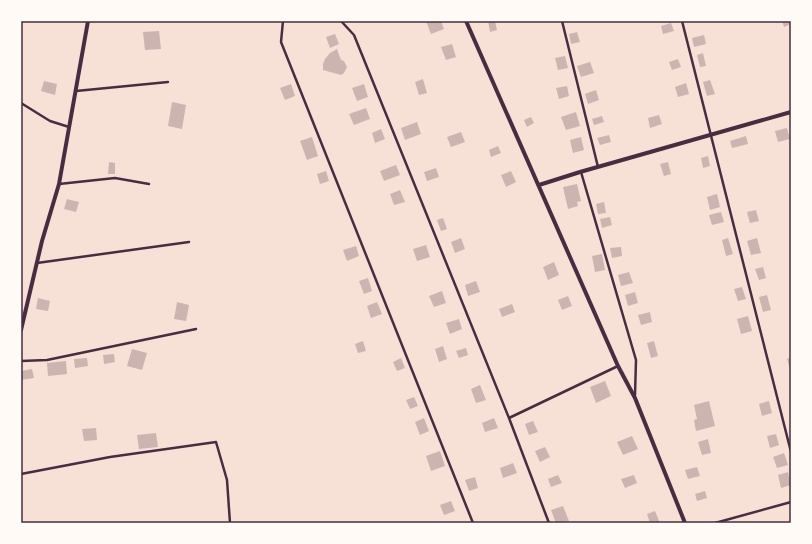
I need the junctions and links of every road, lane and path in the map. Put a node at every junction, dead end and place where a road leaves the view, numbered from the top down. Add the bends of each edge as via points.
1 (88, 21) edge
2 (283, 21) edge
3 (341, 21) edge
4 (466, 21) edge
5 (562, 21) edge
6 (682, 21) edge
7 (168, 82) dead end
8 (76, 91) junction
9 (21, 103) edge
10 (791, 112) edge
11 (69, 127) junction
12 (711, 136) junction
13 (598, 167) junction
14 (580, 172) junction
15 (58, 184) junction
16 (149, 184) dead end
17 (539, 185) junction
18 (189, 242) dead end
19 (36, 263) junction
20 (196, 329) dead end
21 (21, 330) edge
22 (21, 361) edge
23 (618, 366) junction
24 (635, 398) junction
25 (509, 418) junction
26 (791, 452) edge
27 (21, 474) edge
28 (791, 502) edge
29 (230, 523) edge
30 (473, 523) edge
31 (548, 523) edge
32 (685, 523) edge
33 (715, 523) edge

1 - 8 street
2 - 30 lane via 281,42
3 - 25 lane via 354,35
4 - 17 street
5 - 13 lane
6 - 12 lane
7 - 8 lane
8 - 11 street
9 - 11 lane via 50,121
10 - 12 street
11 - 15 street
12 - 13 street
12 - 26 lane
13 - 14 street
14 - 17 street
14 - 24 lane via 636,360
15 - 16 lane via 116,178
15 - 19 street
17 - 23 street
18 - 19 lane
19 - 21 street
20 - 22 lane via 47,360
23 - 24 street
23 - 25 lane
24 - 32 street
25 - 31 lane
27 - 29 lane via 110,457 216,442 227,480
28 - 33 lane

